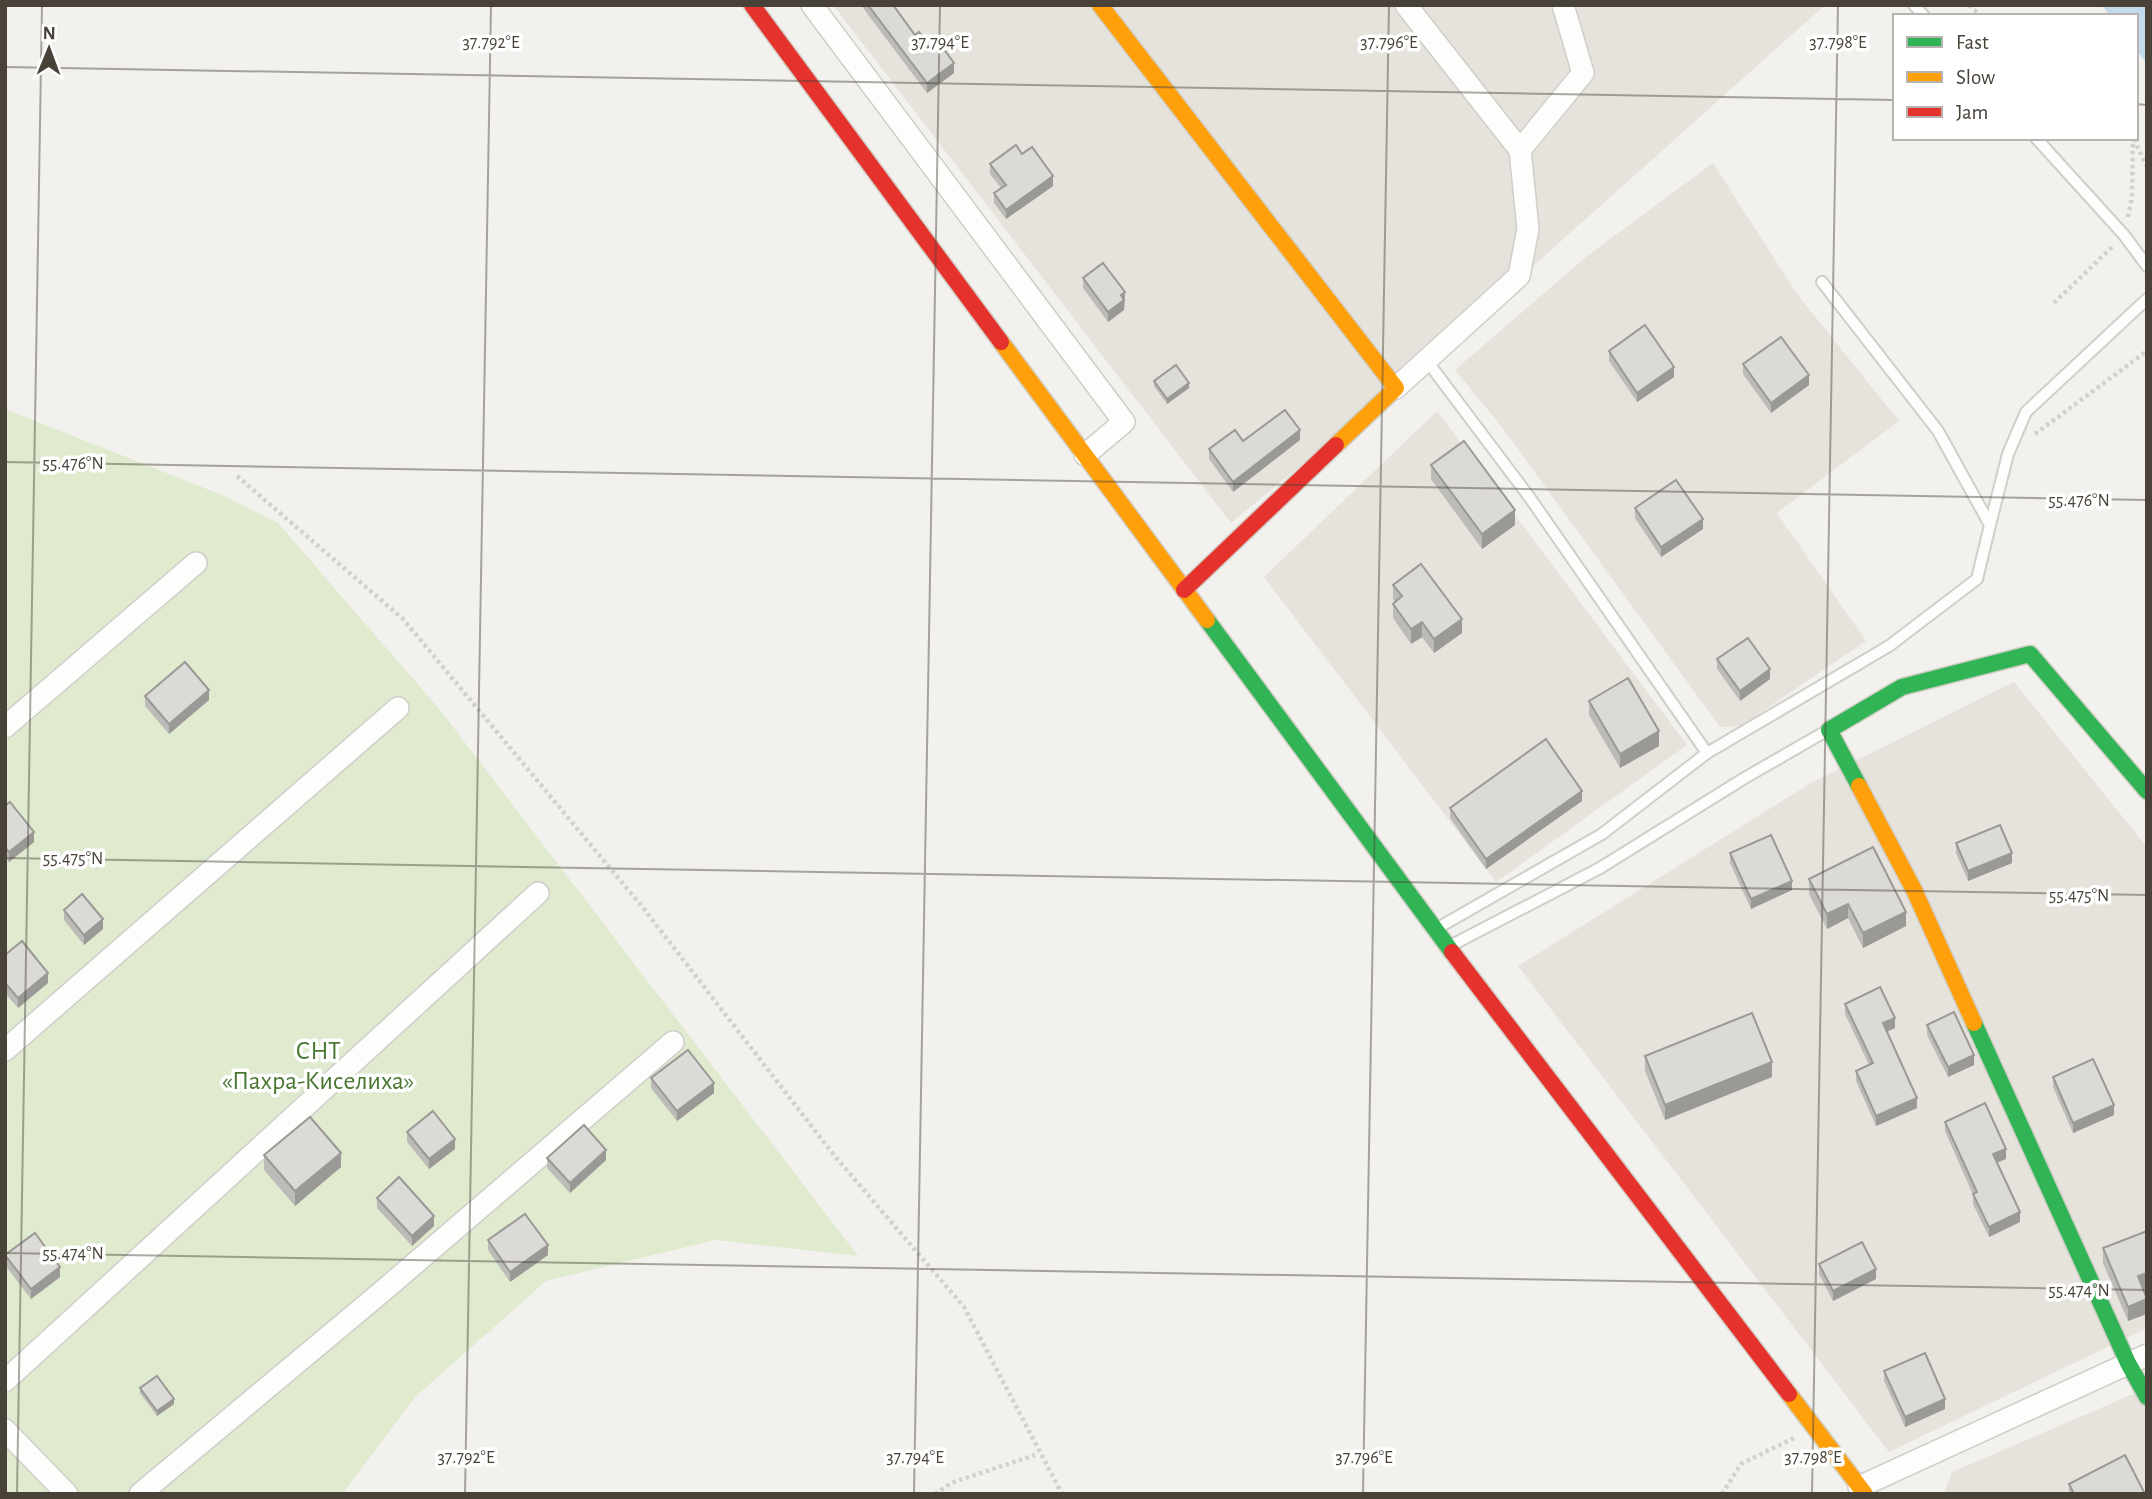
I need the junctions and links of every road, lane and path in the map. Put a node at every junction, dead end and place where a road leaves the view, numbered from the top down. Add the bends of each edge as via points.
1 (752, 5) edge
2 (813, 5) edge
3 (1100, 5) edge
4 (1406, 5) edge
5 (1563, 5) edge
6 (2038, 140) edge
7 (2134, 140) edge
8 (1520, 150) junction
9 (2147, 167) edge
10 (2147, 266) edge
11 (1822, 282) dead end
12 (2147, 299) edge
13 (2147, 351) edge
14 (1427, 361) junction
15 (1396, 388) junction
16 (2008, 454) junction
17 (1085, 455) junction
18 (237, 476) dead end
19 (1990, 525) junction
20 (195, 563) dead end
21 (1184, 590) junction
22 (398, 708) dead end
23 (5, 727) edge
24 (1829, 730) junction
25 (1707, 753) junction
26 (2147, 791) edge
27 (538, 894) dead end
28 (1435, 930) junction
29 (1448, 947) junction
30 (673, 1042) dead end
31 (5, 1050) edge
32 (2138, 1359) edge
33 (5, 1381) edge
34 (2147, 1397) edge
35 (1815, 1428) junction
36 (5, 1430) edge
37 (1037, 1454) junction
38 (1862, 1490) edge
39 (68, 1494) edge
40 (139, 1494) edge
41 (934, 1494) edge
42 (1062, 1494) edge
43 (1722, 1494) edge

1 - 17 street
2 - 17 street via 1124,422
3 - 15 street
4 - 8 street
5 - 8 street via 1583,73
6 - 10 lane
7 - 9 path
8 - 14 street via 1528,229 1519,276
11 - 19 lane via 1938,431
12 - 16 lane via 2026,412
13 - 16 path
14 - 15 street
14 - 25 lane via 1530,498
15 - 21 street
16 - 19 lane
17 - 21 street
18 - 37 path via 403,619 644,909 833,1154 964,1307
19 - 25 lane via 1977,579 1889,646
20 - 23 street
21 - 28 street
22 - 31 street
24 - 26 street via 1902,687 2030,653
24 - 29 lane via 1600,868
24 - 32 street via 1914,890
25 - 28 lane via 1602,834
27 - 33 street
28 - 29 street
29 - 35 street
30 - 40 street
32 - 34 street
32 - 38 street
35 - 38 street
35 - 43 path via 1741,1464
36 - 39 street
37 - 41 path via 951,1483
37 - 42 path

